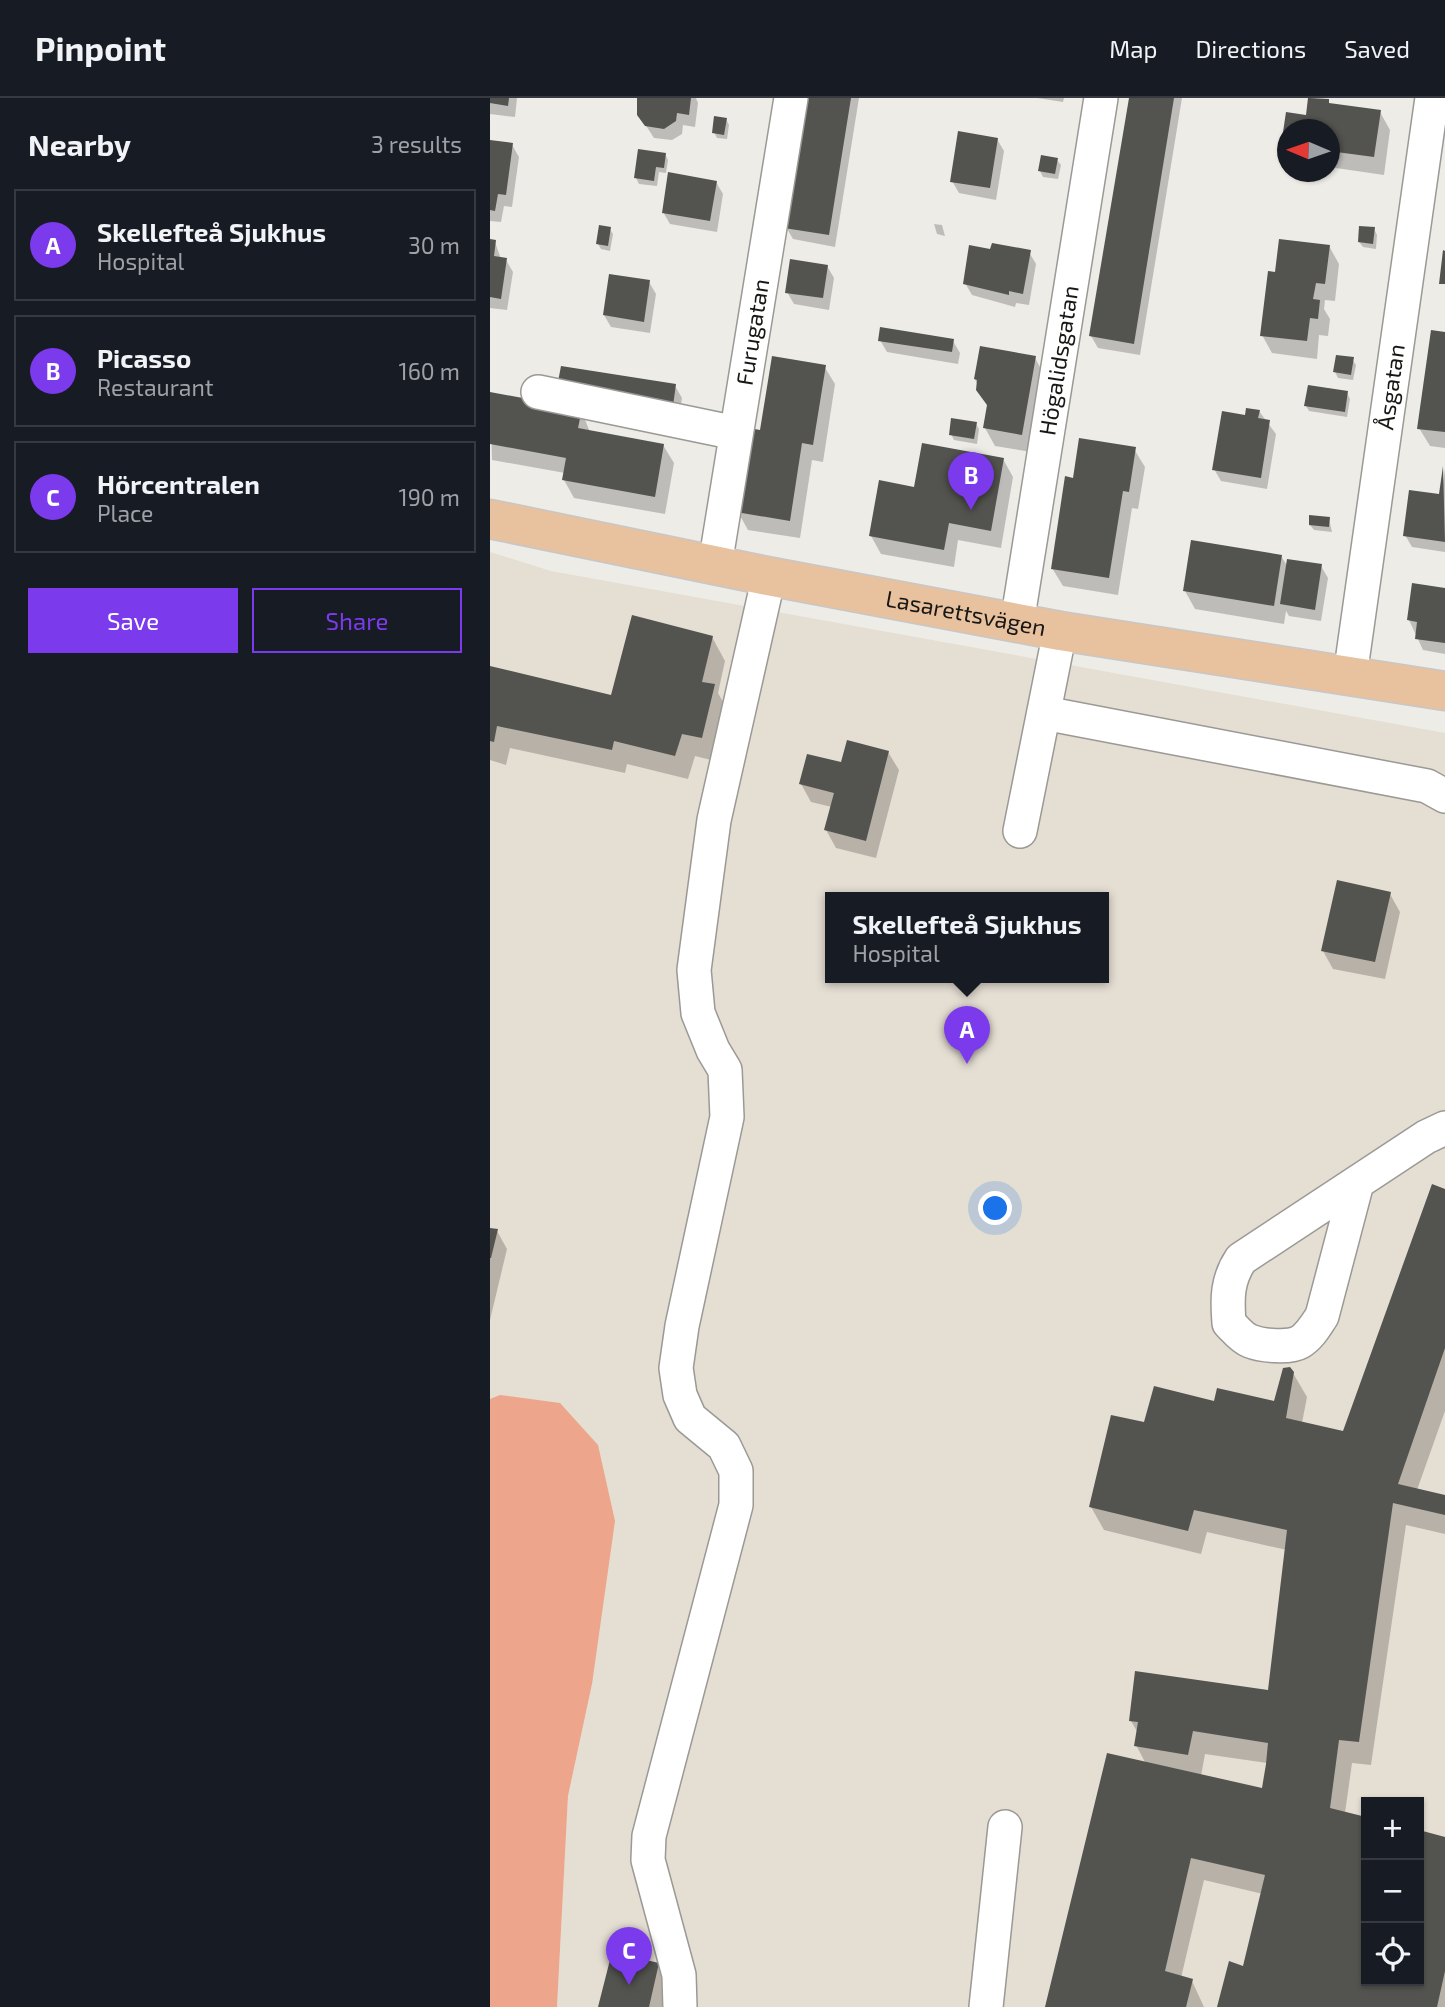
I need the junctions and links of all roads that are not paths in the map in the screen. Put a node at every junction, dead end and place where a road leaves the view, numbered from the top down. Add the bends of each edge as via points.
1 (791, 98) edge
2 (1101, 98) edge
3 (1432, 98) edge
4 (538, 392) dead end
5 (736, 433) junction
6 (490, 519) edge
7 (715, 565) junction
8 (769, 576) junction
9 (1017, 623) junction
10 (1060, 631) junction
11 (1350, 676) junction
12 (1445, 691) edge
13 (1044, 713) junction
14 (1445, 796) edge
15 (1020, 831) dead end
16 (1445, 1128) edge
17 (1357, 1183) junction
18 (1005, 1828) dead end
19 (680, 2007) edge
20 (986, 2007) edge

1 - 5 street, Furugatan
2 - 9 street, Högalidsgatan
3 - 11 street, Åsgatan
4 - 5 street
5 - 7 street, Furugatan
6 - 7 main road, Lasarettsvägen
7 - 8 main road, Lasarettsvägen
8 - 9 main road, Lasarettsvägen
8 - 19 street via 714,820 695,970 698,1013 725,1070 727,1117 676,1368 690,1418 724,1446 736,1471 736,1505 649,1836 648,1860 679,1975
9 - 10 main road, Lasarettsvägen
10 - 11 main road, Lasarettsvägen
10 - 13 street
11 - 12 main road, Lasarettsvägen
13 - 14 street via 1427,786
13 - 15 street
16 - 17 street
17 - 17 street via 1322,1315 1312,1331 1298,1344 1272,1345 1251,1342 1237,1332 1229,1323 1227,1296 1230,1275 1241,1259
18 - 20 street

